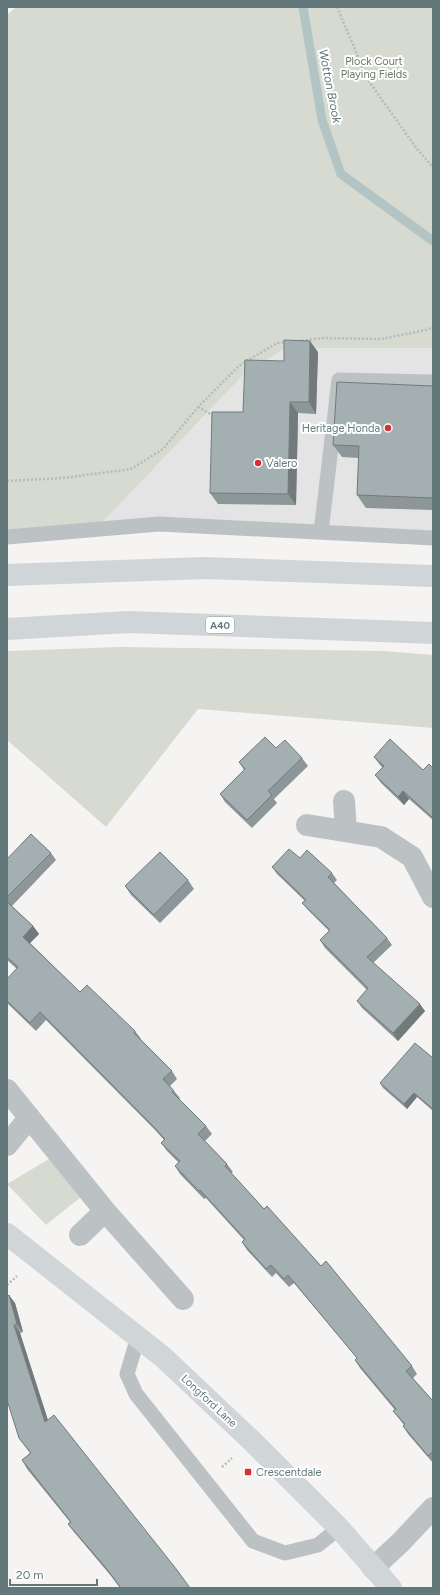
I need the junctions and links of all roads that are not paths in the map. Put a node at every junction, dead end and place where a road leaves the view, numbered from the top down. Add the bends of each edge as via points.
1 (433, 382) edge
2 (321, 532) junction
3 (7, 536) edge
4 (433, 538) edge
5 (7, 575) edge
6 (433, 576) edge
7 (7, 629) edge
8 (433, 633) edge
9 (344, 801) dead end
10 (307, 825) dead end
11 (346, 831) junction
12 (433, 897) edge
13 (7, 1090) edge
14 (29, 1118) junction
15 (7, 1145) edge
16 (105, 1211) junction
17 (7, 1234) edge
18 (80, 1235) dead end
19 (184, 1299) dead end
20 (138, 1337) junction
21 (433, 1508) edge
22 (339, 1528) junction
23 (373, 1568) junction
24 (391, 1588) edge

1 - 2 lane via 339,380
2 - 3 lane via 159,524
2 - 4 lane
5 - 6 main road via 204,568
7 - 8 main road, A40 via 129,622
9 - 11 street
10 - 11 street
11 - 12 street via 381,837 412,857
13 - 14 street
14 - 15 street
14 - 16 street
16 - 18 street
16 - 19 street
17 - 20 main road, Longford Lane
20 - 22 main road, Longford Lane via 252,1441
20 - 22 lane via 127,1374 136,1394 253,1541 285,1553 318,1545
21 - 23 street
22 - 23 main road, Longford Lane
23 - 24 main road, Longford Lane

